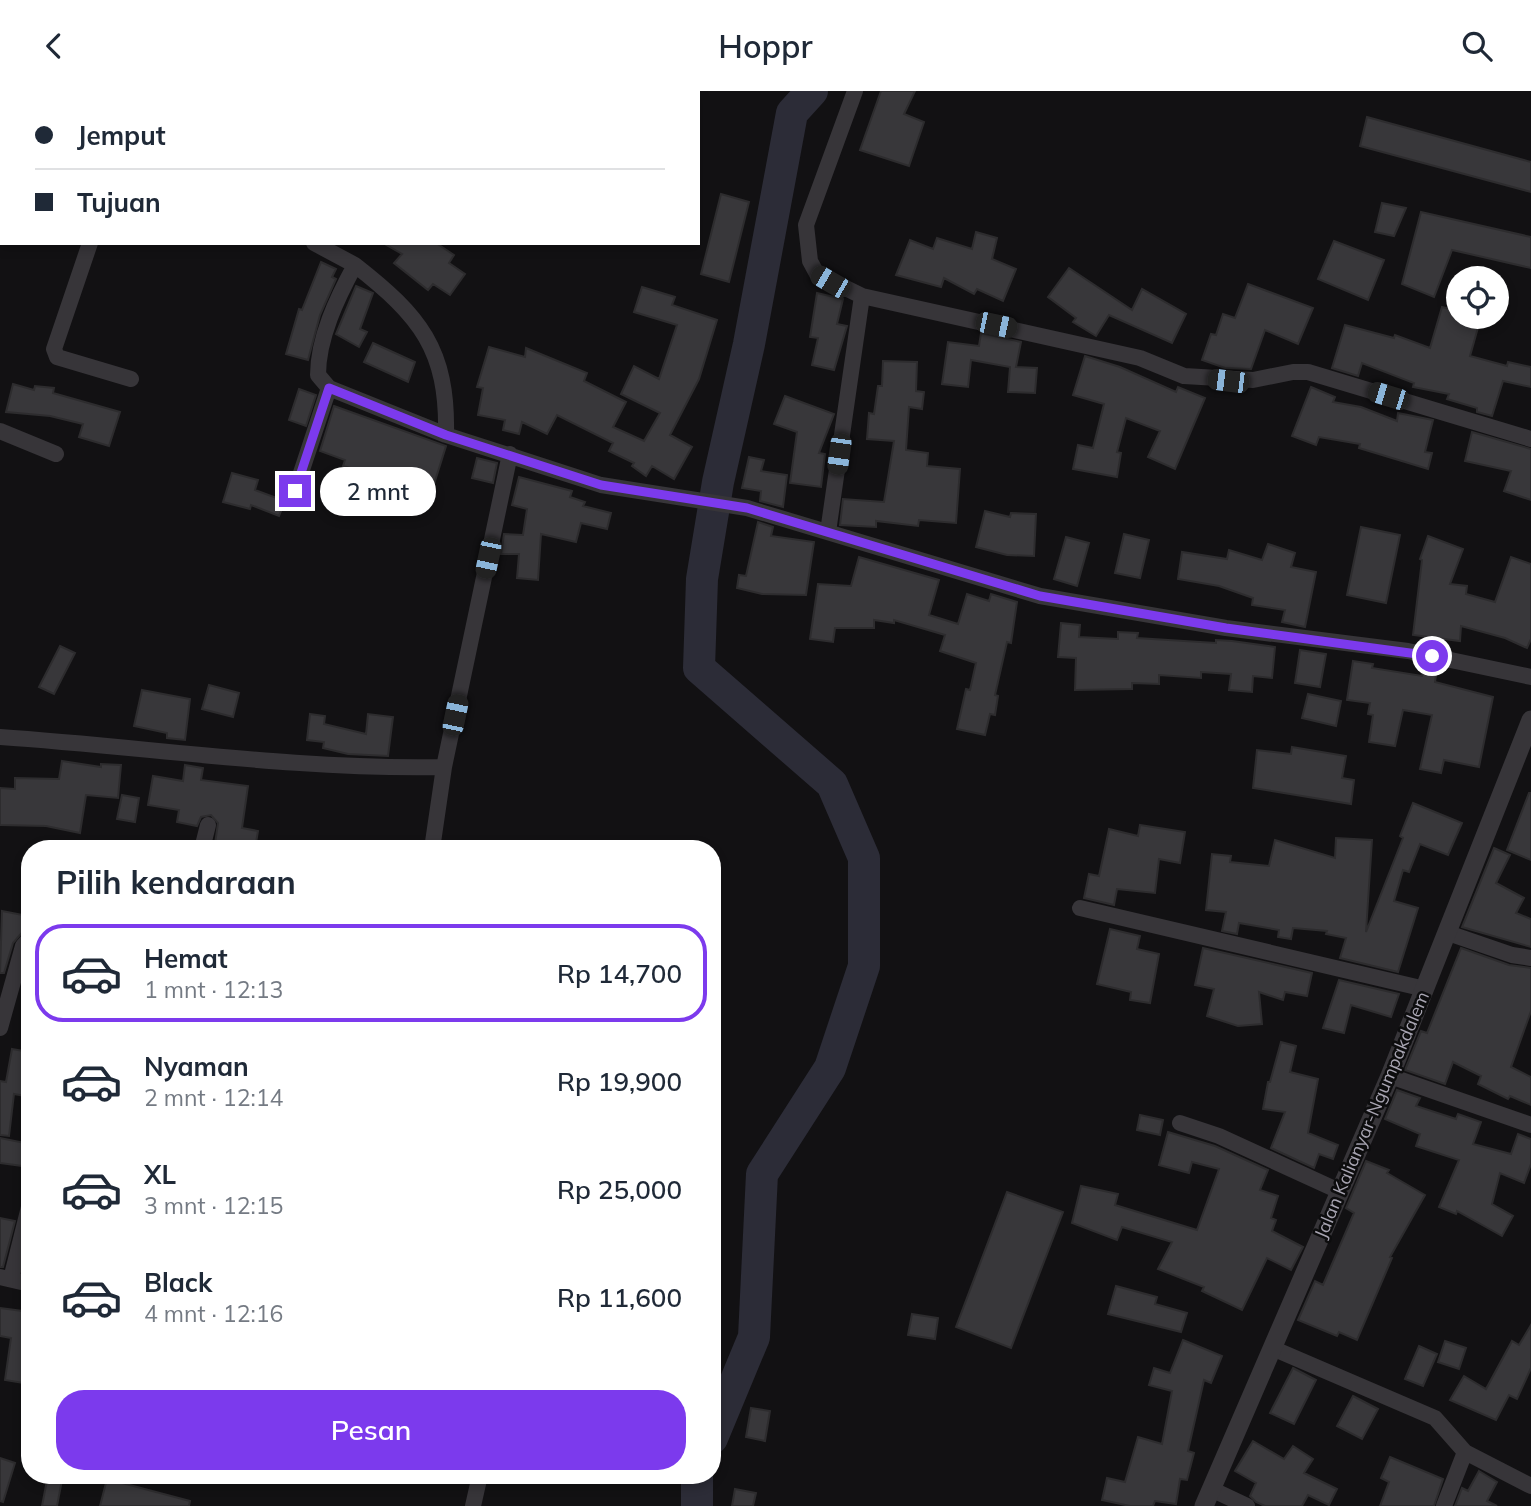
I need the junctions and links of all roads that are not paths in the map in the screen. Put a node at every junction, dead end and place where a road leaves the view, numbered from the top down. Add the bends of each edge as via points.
1 (855, 91) edge
2 (89, 245) edge
3 (318, 245) edge
4 (355, 265) junction
5 (862, 296) junction
6 (131, 379) dead end
7 (329, 388) junction
8 (0, 431) edge
9 (446, 435) junction
10 (1531, 439) edge
11 (56, 454) dead end
12 (510, 454) junction
13 (295, 491) dead end
14 (828, 532) junction
15 (1531, 677) edge
16 (1531, 720) edge
17 (0, 737) edge
18 (444, 767) junction
19 (208, 825) dead end
20 (204, 840) edge
21 (433, 840) edge
22 (1080, 908) dead end
23 (1448, 933) junction
24 (21, 953) edge
25 (1531, 958) edge
26 (1425, 989) junction
27 (0, 1028) edge
28 (1390, 1076) junction
29 (1180, 1123) dead end
30 (1531, 1125) edge
31 (1332, 1188) junction
32 (21, 1231) edge
33 (6, 1278) edge
34 (1272, 1348) junction
35 (1465, 1452) junction
36 (478, 1484) edge
37 (1531, 1486) edge
38 (1208, 1498) edge
39 (473, 1506) edge
40 (1247, 1506) edge
41 (1444, 1506) edge

1 - 5 street via 806,225 810,261 817,274
2 - 6 street via 54,349 57,356
3 - 4 street
4 - 7 street via 318,360 318,375
4 - 9 street via 398,302 433,346 444,388
5 - 10 street via 1140,358 1184,376 1228,381 1308,373
5 - 14 street
7 - 9 street
7 - 13 street
8 - 11 street
9 - 12 street
12 - 14 street via 601,485 747,508
12 - 18 street
14 - 15 street via 1040,596 1226,628 1408,651
16 - 23 street, Jalan Kalianyar-Ngumpakdalem
17 - 18 street via 228,760
18 - 21 street
19 - 20 street
22 - 26 street
23 - 25 street
23 - 26 street, Jalan Kalianyar-Ngumpakdalem
24 - 27 street
26 - 28 street, Jalan Kalianyar-Ngumpakdalem
28 - 30 street
28 - 31 street, Jalan Kalianyar-Ngumpakdalem
29 - 31 street
31 - 34 street, Jalan Kalianyar-Ngumpakdalem
32 - 33 street
34 - 35 street via 1435,1418
34 - 38 street, Jalan Kalianyar-Ngumpakdalem
35 - 37 street
35 - 41 street
36 - 39 street
38 - 40 street

